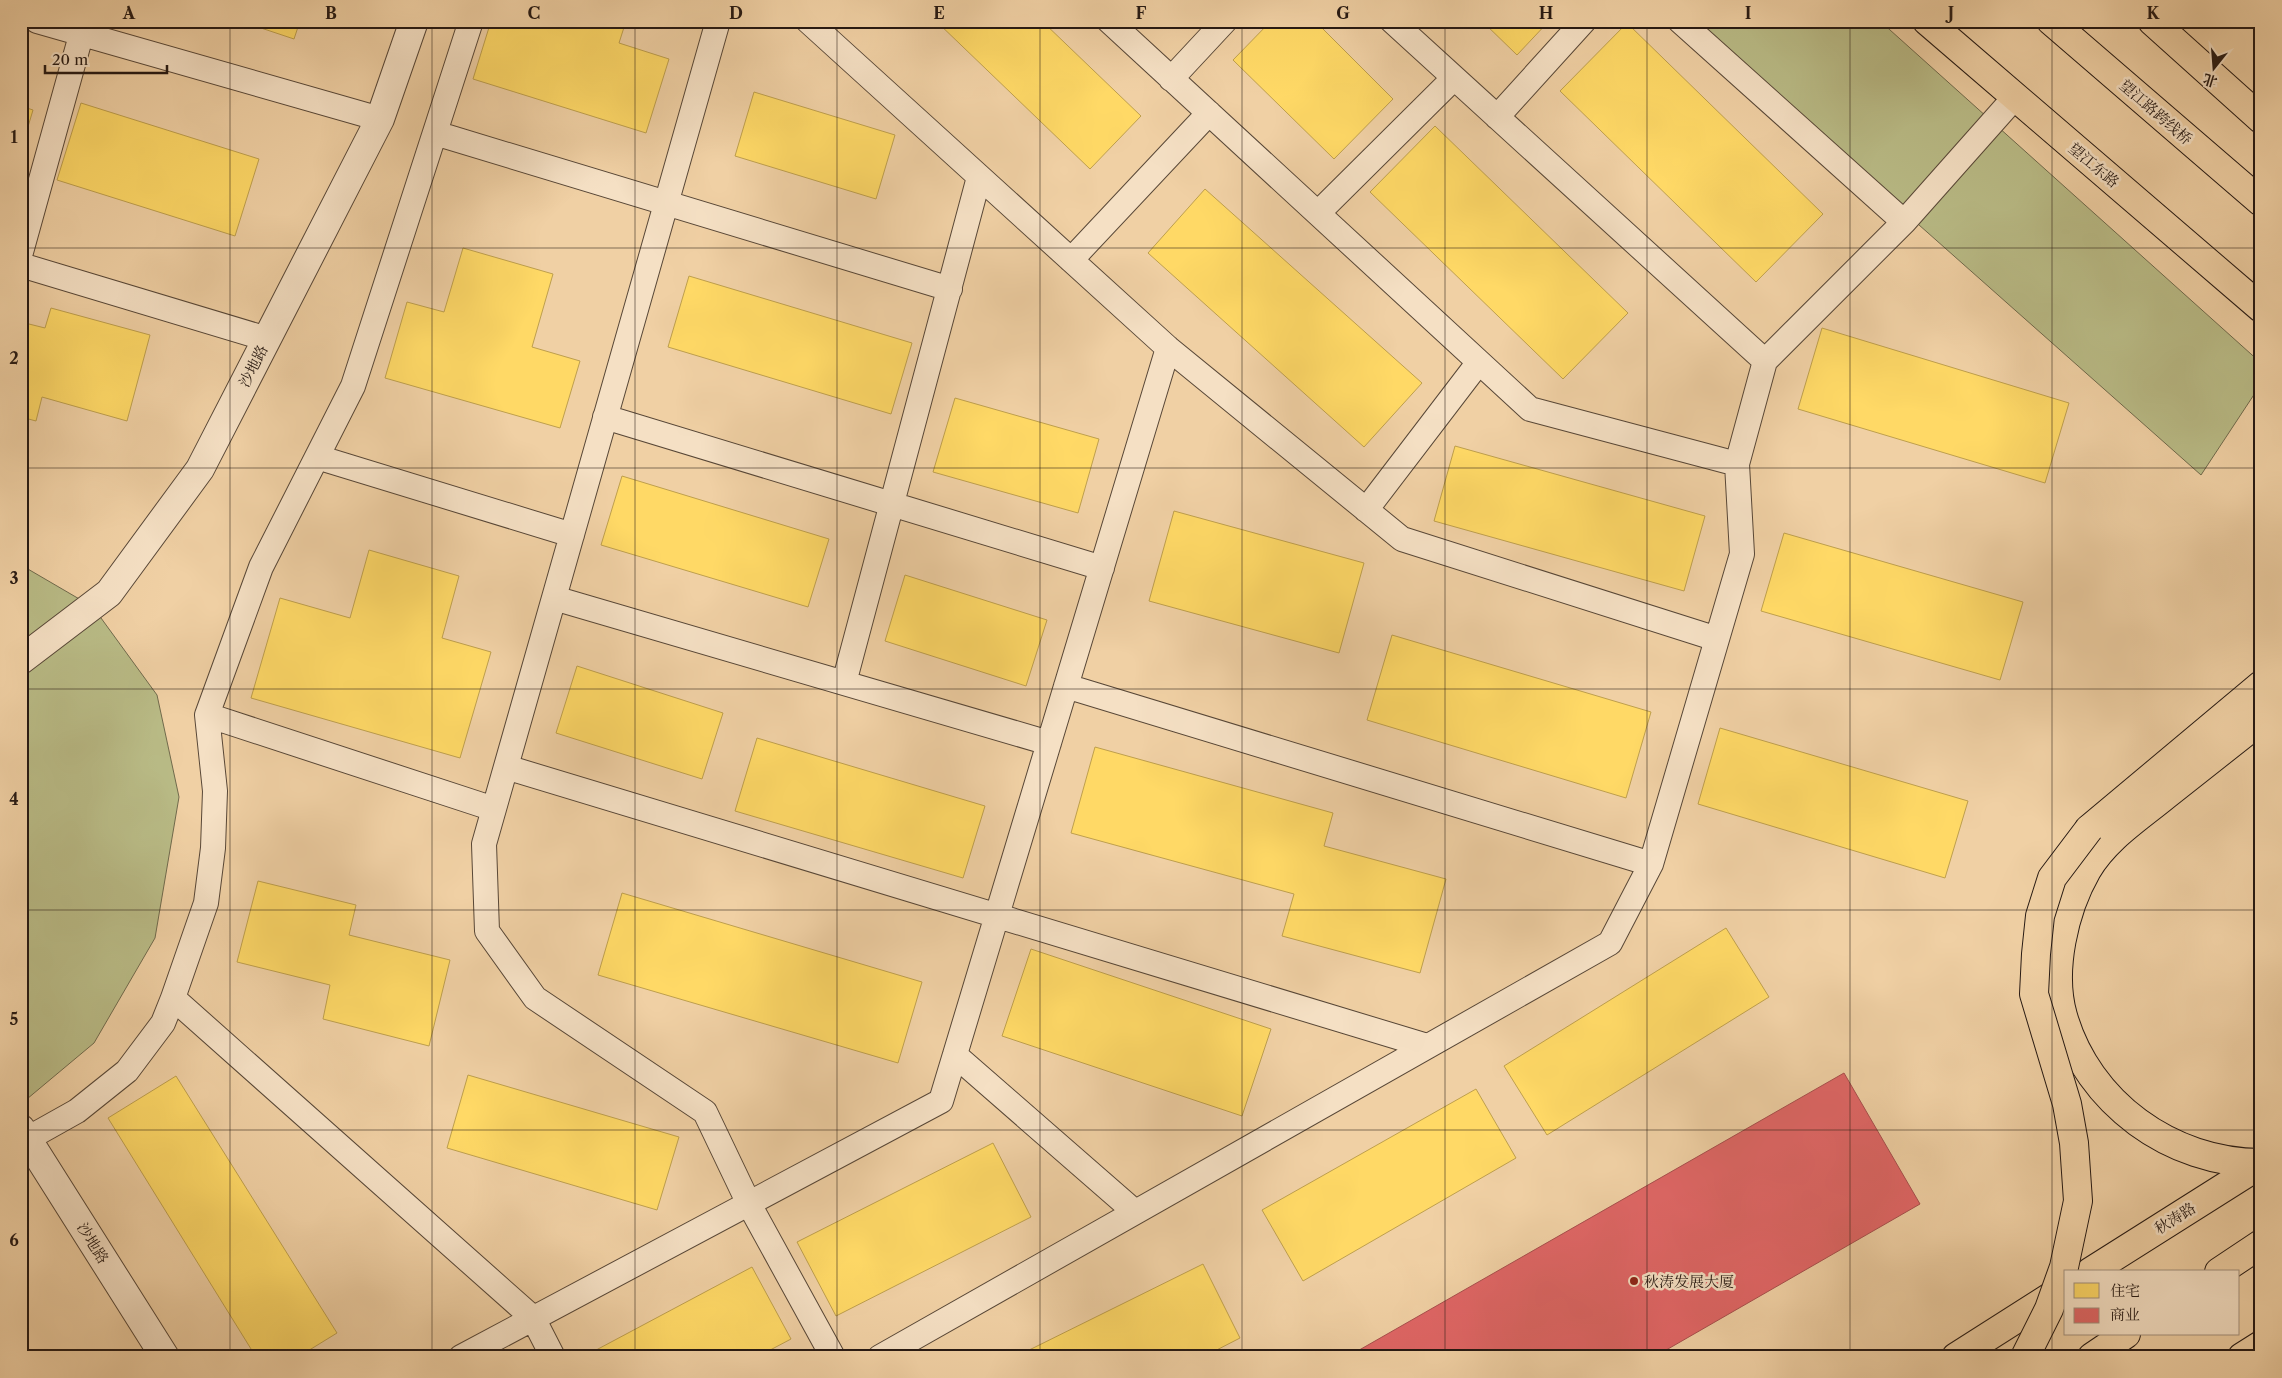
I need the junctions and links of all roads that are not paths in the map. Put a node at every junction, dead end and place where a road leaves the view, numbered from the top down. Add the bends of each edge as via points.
1 (37, 21) edge
2 (414, 21) edge
3 (471, 21) edge
4 (718, 21) edge
5 (808, 21) edge
6 (1108, 21) edge
7 (1225, 21) edge
8 (1392, 21) edge
9 (1584, 21) edge
10 (1680, 21) edge
11 (1927, 21) edge
12 (2051, 21) edge
13 (2152, 21) edge
14 (83, 28) edge
15 (1454, 78) junction
16 (1171, 79) junction
17 (2014, 97) junction
18 (1209, 113) junction
19 (1497, 117) junction
20 (380, 119) junction
21 (2261, 119) edge
22 (435, 132) junction
23 (979, 177) junction
24 (2261, 202) edge
25 (666, 203) junction
26 (1318, 213) junction
27 (1904, 222) junction
28 (21, 252) edge
29 (1071, 260) junction
30 (21, 265) edge
31 (950, 289) junction
32 (2261, 308) edge
33 (267, 339) junction
34 (1168, 348) junction
35 (1765, 361) junction
36 (1479, 362) junction
37 (605, 417) junction
38 (317, 457) junction
39 (1736, 464) junction
40 (893, 504) junction
41 (1366, 510) junction
42 (572, 535) junction
43 (1102, 568) junction
44 (554, 598) junction
45 (1717, 639) junction
46 (21, 660) edge
47 (844, 683) junction
48 (2261, 685) edge
49 (1066, 686) junction
50 (207, 715) junction
51 (2261, 720) edge
52 (1050, 743) junction
53 (506, 767) junction
54 (494, 809) junction
55 (1651, 864) junction
56 (997, 917) junction
57 (173, 998) junction
58 (1427, 1046) junction
59 (955, 1055) junction
60 (24, 1134) edge
61 (2261, 1163) edge
62 (749, 1204) junction
63 (1135, 1212) junction
64 (2261, 1244) edge
65 (2093, 1270) edge
66 (2222, 1270) edge
67 (2064, 1288) edge
68 (533, 1318) junction
69 (2123, 1336) edge
70 (2261, 1345) edge
71 (165, 1357) edge
72 (461, 1357) edge
73 (553, 1357) edge
74 (834, 1357) edge
75 (880, 1357) edge
76 (1956, 1357) edge
77 (2024, 1357) edge
78 (2092, 1357) edge
79 (2242, 1357) edge

1 - 14 lane
2 - 20 street, 沙地路
3 - 22 lane
4 - 25 lane
5 - 23 lane
6 - 16 lane
7 - 16 lane
8 - 15 lane
9 - 19 lane
10 - 27 lane
11 - 17 main road, 望江东路
12 - 24 main road, 望江路跨线桥
13 - 21 main road
14 - 20 lane
14 - 28 lane
15 - 19 lane
15 - 26 lane
16 - 18 lane
17 - 27 lane
17 - 32 main road, 望江东路
18 - 26 lane
18 - 29 lane
19 - 35 lane
20 - 33 street, 沙地路
22 - 25 lane
22 - 38 lane via 353,386
23 - 29 lane
23 - 31 lane
25 - 31 lane
25 - 37 lane
26 - 36 lane
27 - 35 lane
29 - 34 lane
30 - 33 lane
31 - 40 lane
33 - 46 street, 沙地路 via 200,470 110,593
34 - 41 lane
34 - 43 lane
35 - 39 lane
36 - 39 lane via 1530,409
36 - 41 lane
37 - 40 lane
37 - 42 lane
38 - 42 lane
38 - 50 lane via 261,568
39 - 45 lane via 1742,554
40 - 43 lane
40 - 47 lane
41 - 45 lane via 1402,539
42 - 44 lane
43 - 49 lane
44 - 47 lane
44 - 53 lane
45 - 55 lane
47 - 52 lane
48 - 77 main road, bridge via 2089,829 2052,878 2040,916 2034,994 2067,1104 2074,1143 2078,1201 2064,1267 2049,1309
49 - 52 lane
49 - 55 lane
50 - 54 lane
50 - 57 lane via 215,791 213,848 206,903
51 - 61 main road via 2112,838 2088,869 2069,908 2059,979 2062,1015 2076,1051 2116,1106 2156,1136 2201,1154
52 - 56 lane
53 - 54 lane
53 - 56 lane
54 - 62 lane via 484,844 487,931 535,998 705,1112
55 - 58 lane via 1610,943
56 - 58 lane
56 - 59 lane
57 - 60 lane via 163,1023 127,1071 76,1111
57 - 68 lane
58 - 63 lane
59 - 62 lane via 941,1102
59 - 63 lane
60 - 71 street, 沙地路
61 - 65 main road, 秋涛路
62 - 68 lane
62 - 74 lane
63 - 75 lane
64 - 66 main road
67 - 76 main road
68 - 72 lane
68 - 73 lane
69 - 78 main road
70 - 79 main road

